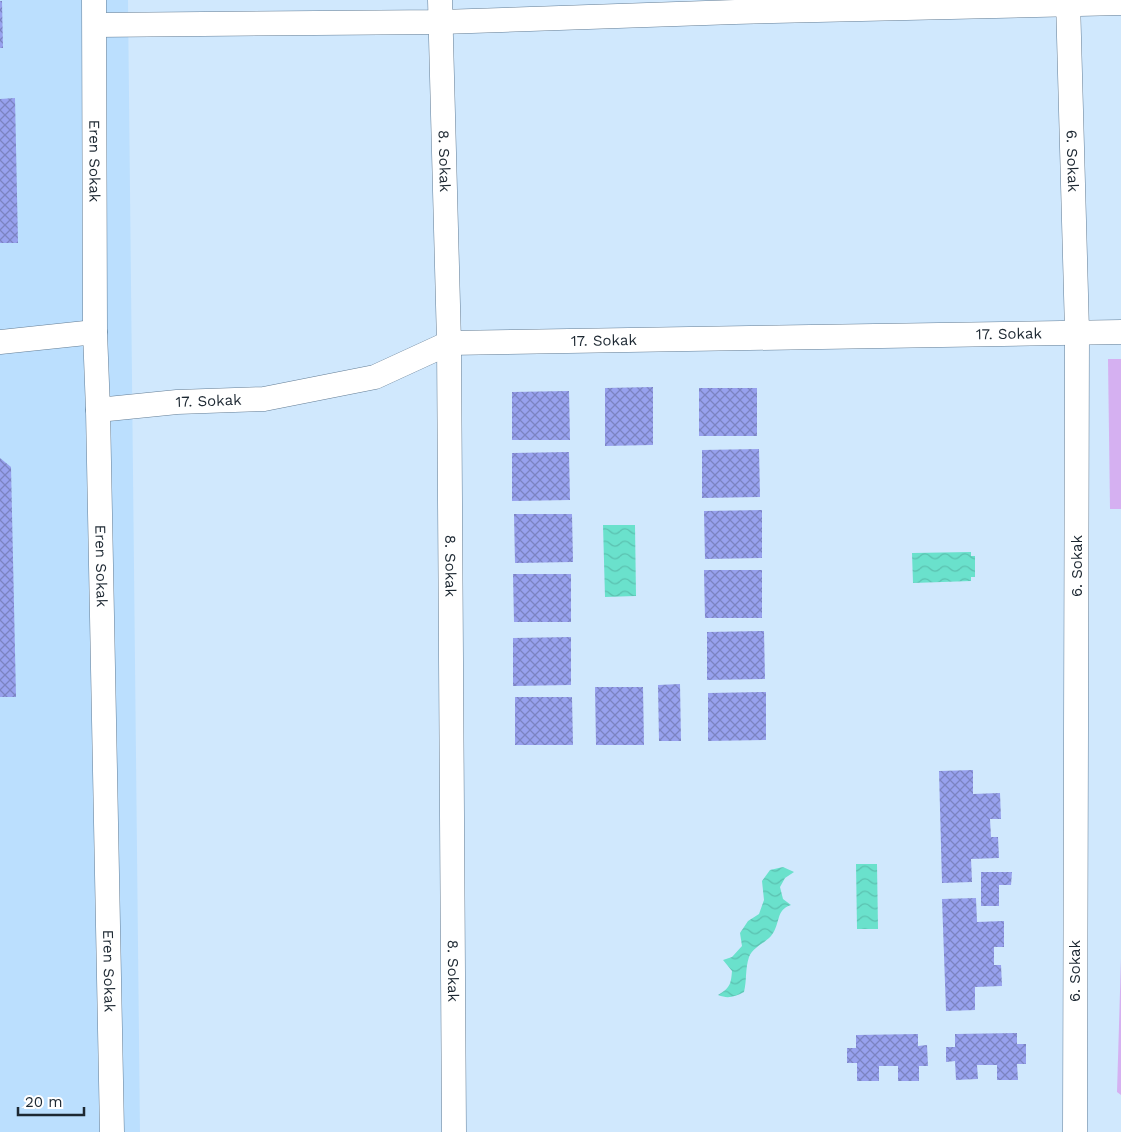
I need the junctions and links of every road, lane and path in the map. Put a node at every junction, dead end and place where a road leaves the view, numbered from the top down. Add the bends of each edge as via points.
1 (94, 0) edge
2 (1068, 2) edge
3 (1121, 3) edge
4 (735, 6) edge
5 (440, 11) edge
6 (95, 25) junction
7 (1077, 331) junction
8 (95, 332) junction
9 (1121, 332) edge
10 (0, 342) edge
11 (449, 343) junction
12 (98, 410) junction
13 (112, 1132) edge
14 (454, 1132) edge
15 (1075, 1132) edge

1 - 6 street, Eren Sokak
2 - 3 street
2 - 4 street
2 - 7 street, 6. Sokak
4 - 5 street
5 - 6 street
5 - 11 street, 8. Sokak
6 - 8 street, Eren Sokak
7 - 9 street, 17. Sokak
7 - 11 street, 17. Sokak
7 - 15 street, 6. Sokak
8 - 10 street
8 - 12 street, Eren Sokak
11 - 12 street, 17. Sokak via 375,377 264,399 177,402
11 - 14 street, 8. Sokak
12 - 13 street, Eren Sokak

